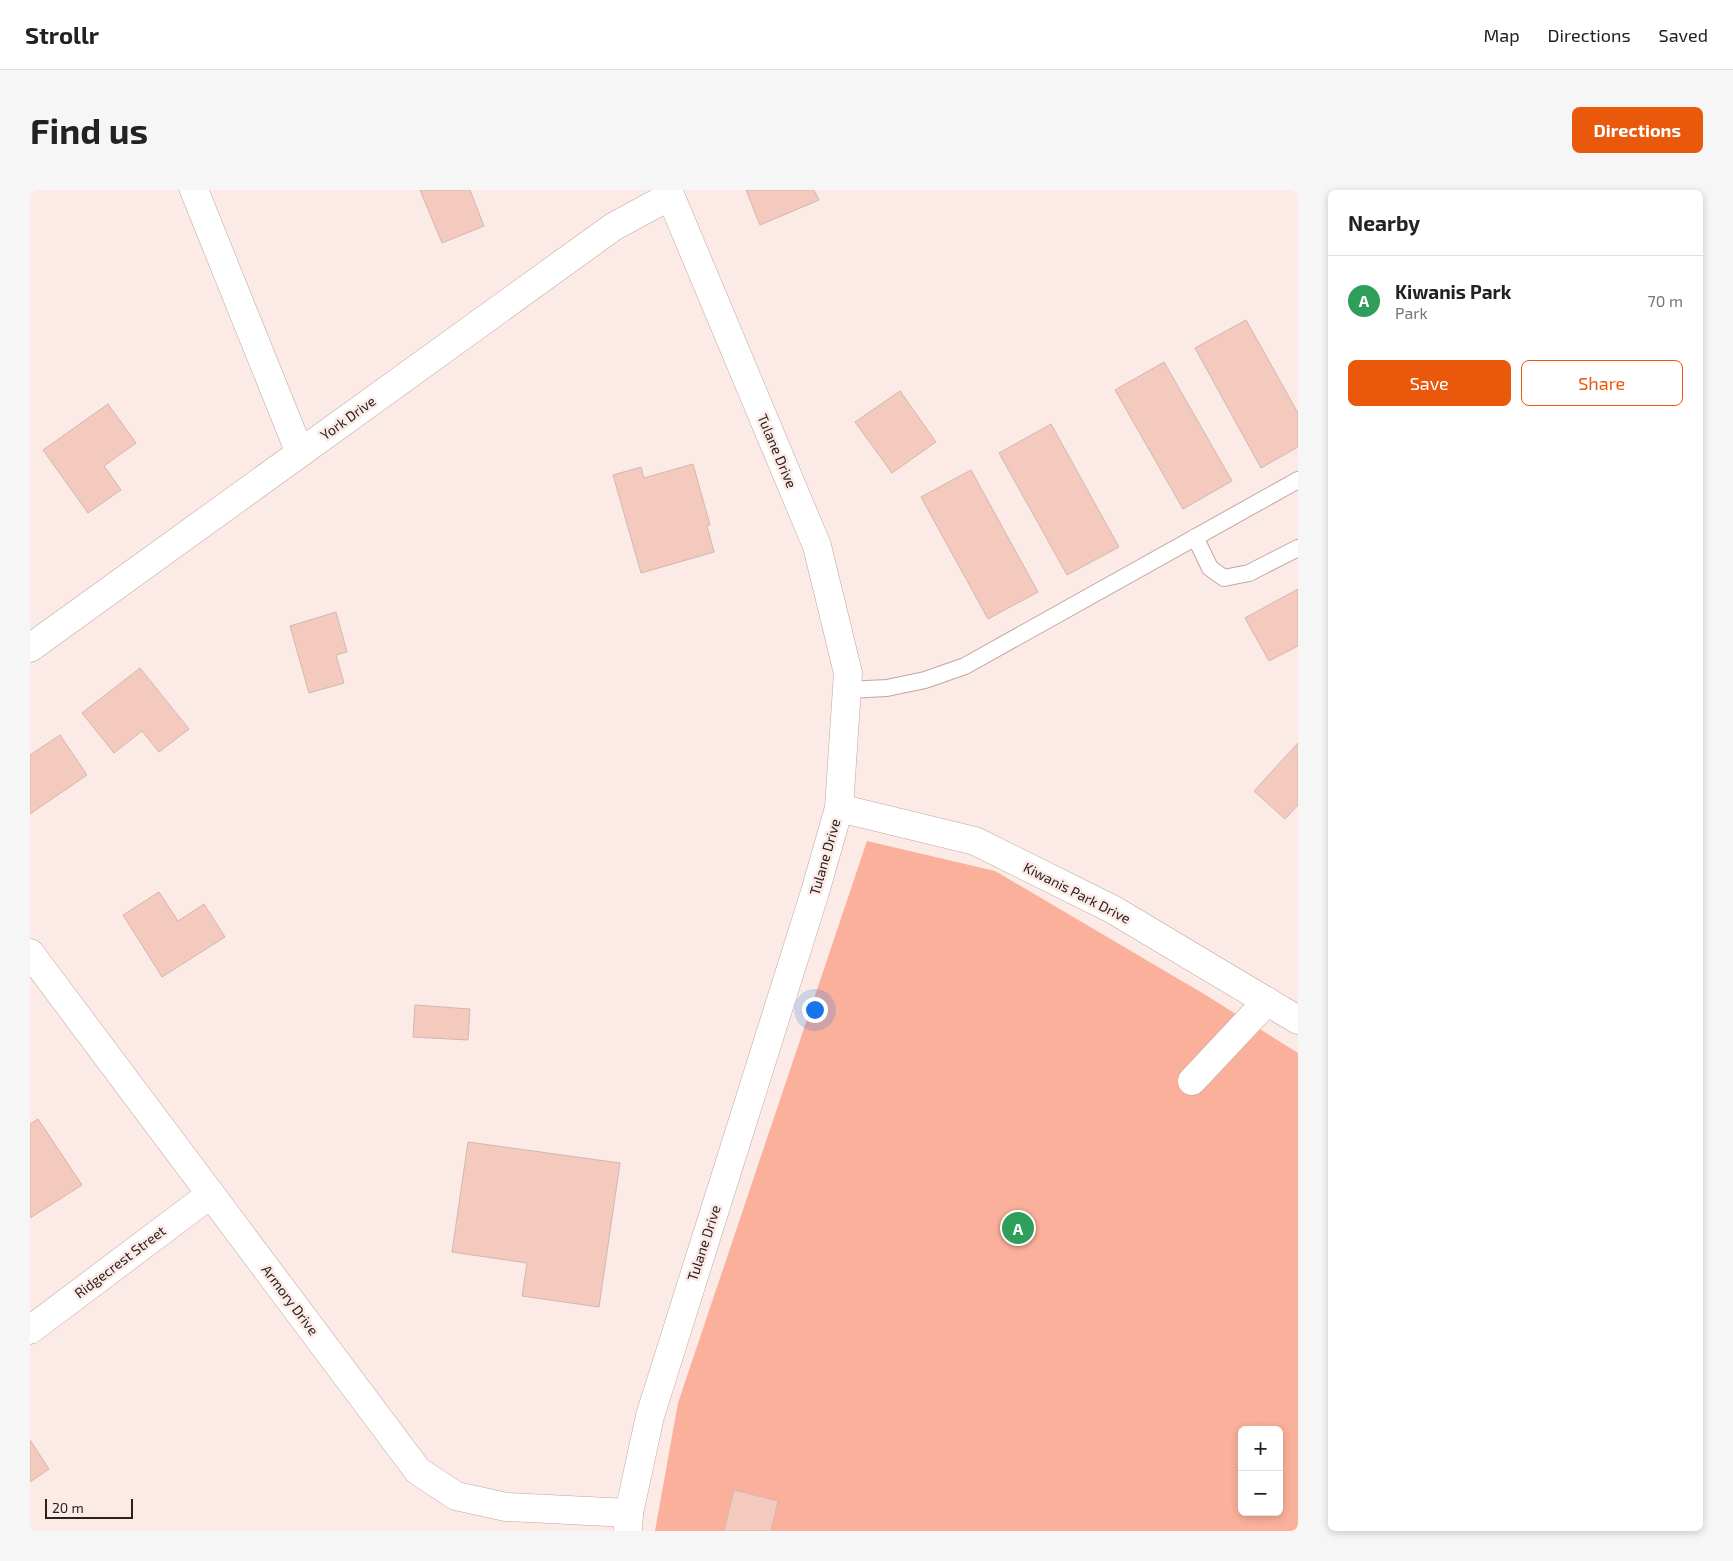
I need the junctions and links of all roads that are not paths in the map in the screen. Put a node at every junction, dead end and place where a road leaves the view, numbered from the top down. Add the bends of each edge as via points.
1 (194, 190) edge
2 (669, 193) edge
3 (300, 453) junction
4 (1298, 480) edge
5 (1195, 537) junction
6 (1298, 548) edge
7 (30, 648) edge
8 (847, 690) junction
9 (839, 808) junction
10 (30, 953) edge
11 (1267, 1001) junction
12 (1298, 1020) edge
13 (1192, 1081) dead end
14 (211, 1194) junction
15 (30, 1330) edge
16 (629, 1522) edge

1 - 3 street
2 - 3 street, York Drive via 613,226
2 - 8 street, Tulane Drive via 817,546 848,673
3 - 7 street, York Drive
4 - 5 lane
5 - 6 lane via 1210,568 1224,578 1249,573
5 - 8 lane via 966,666 887,688
8 - 9 street, Tulane Drive
9 - 11 street, Kiwanis Park Drive via 975,841 1112,909
9 - 16 street, Tulane Drive via 650,1416
10 - 14 street, Armory Drive
11 - 12 street, Kiwanis Park Drive
11 - 13 street
14 - 15 street, Ridgecrest Street
14 - 16 street, Armory Drive via 418,1470 456,1496 506,1507

